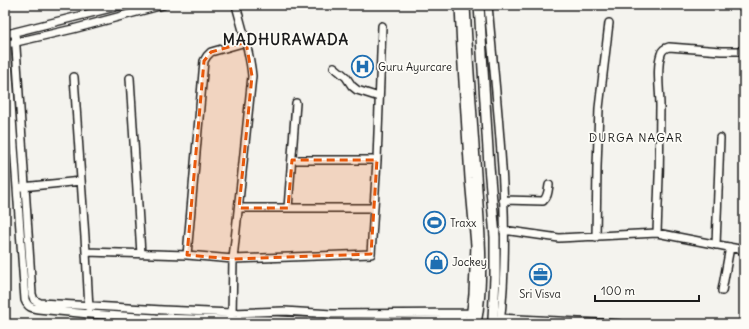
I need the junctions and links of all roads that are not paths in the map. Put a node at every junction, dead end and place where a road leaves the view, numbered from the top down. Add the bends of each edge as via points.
1 (123, 5) edge
2 (163, 5) edge
3 (236, 5) edge
4 (459, 5) edge
5 (465, 5) edge
6 (479, 5) edge
7 (488, 5) edge
8 (609, 23) dead end
9 (382, 26) dead end
10 (15, 32) junction
11 (6, 34) edge
12 (246, 42) junction
13 (16, 43) junction
14 (6, 44) edge
15 (744, 51) edge
16 (334, 68) dead end
17 (74, 77) dead end
18 (130, 78) dead end
19 (379, 97) junction
20 (296, 103) dead end
21 (720, 138) dead end
22 (292, 160) junction
23 (377, 160) junction
24 (81, 181) junction
25 (549, 185) dead end
26 (21, 187) junction
27 (503, 200) junction
28 (239, 208) junction
29 (288, 208) junction
30 (374, 208) junction
31 (503, 230) junction
32 (657, 233) junction
33 (596, 237) junction
34 (716, 245) junction
35 (730, 247) junction
36 (744, 250) edge
37 (86, 252) junction
38 (141, 254) junction
39 (186, 255) junction
40 (233, 259) junction
41 (722, 291) dead end
42 (89, 305) junction
43 (89, 314) junction
44 (232, 316) junction
45 (473, 320) edge
46 (500, 321) edge
47 (492, 324) edge
48 (619, 324) edge

1 - 10 street
2 - 13 street
3 - 12 street
4 - 45 street via 475,245
5 - 45 main road via 479,224 480,296
6 - 47 main road via 495,237
7 - 27 street
8 - 33 street via 599,108
9 - 19 street
10 - 11 street
10 - 13 street
11 - 14 street
12 - 28 street via 252,76
12 - 39 street via 211,52 204,61
13 - 14 street
13 - 26 street
14 - 26 street
15 - 32 street via 670,47 664,49 661,54
16 - 19 street via 357,90
17 - 24 street
18 - 38 street
19 - 23 street
20 - 22 street
21 - 34 street
22 - 23 street
22 - 29 street
23 - 30 street
24 - 26 street
24 - 37 street
25 - 27 street via 548,196 543,201
26 - 42 street via 34,300
26 - 43 street via 27,305 33,308
27 - 31 street
28 - 29 street
28 - 40 street
29 - 30 street
30 - 40 street via 371,254
31 - 33 street via 559,238
31 - 46 street
32 - 33 street
32 - 34 street
34 - 35 street
35 - 36 street
35 - 41 street
37 - 38 street
37 - 42 street
38 - 39 street
39 - 40 street
40 - 44 street
42 - 43 street
42 - 44 street
43 - 44 street via 156,318
44 - 45 street via 325,322
46 - 48 street

